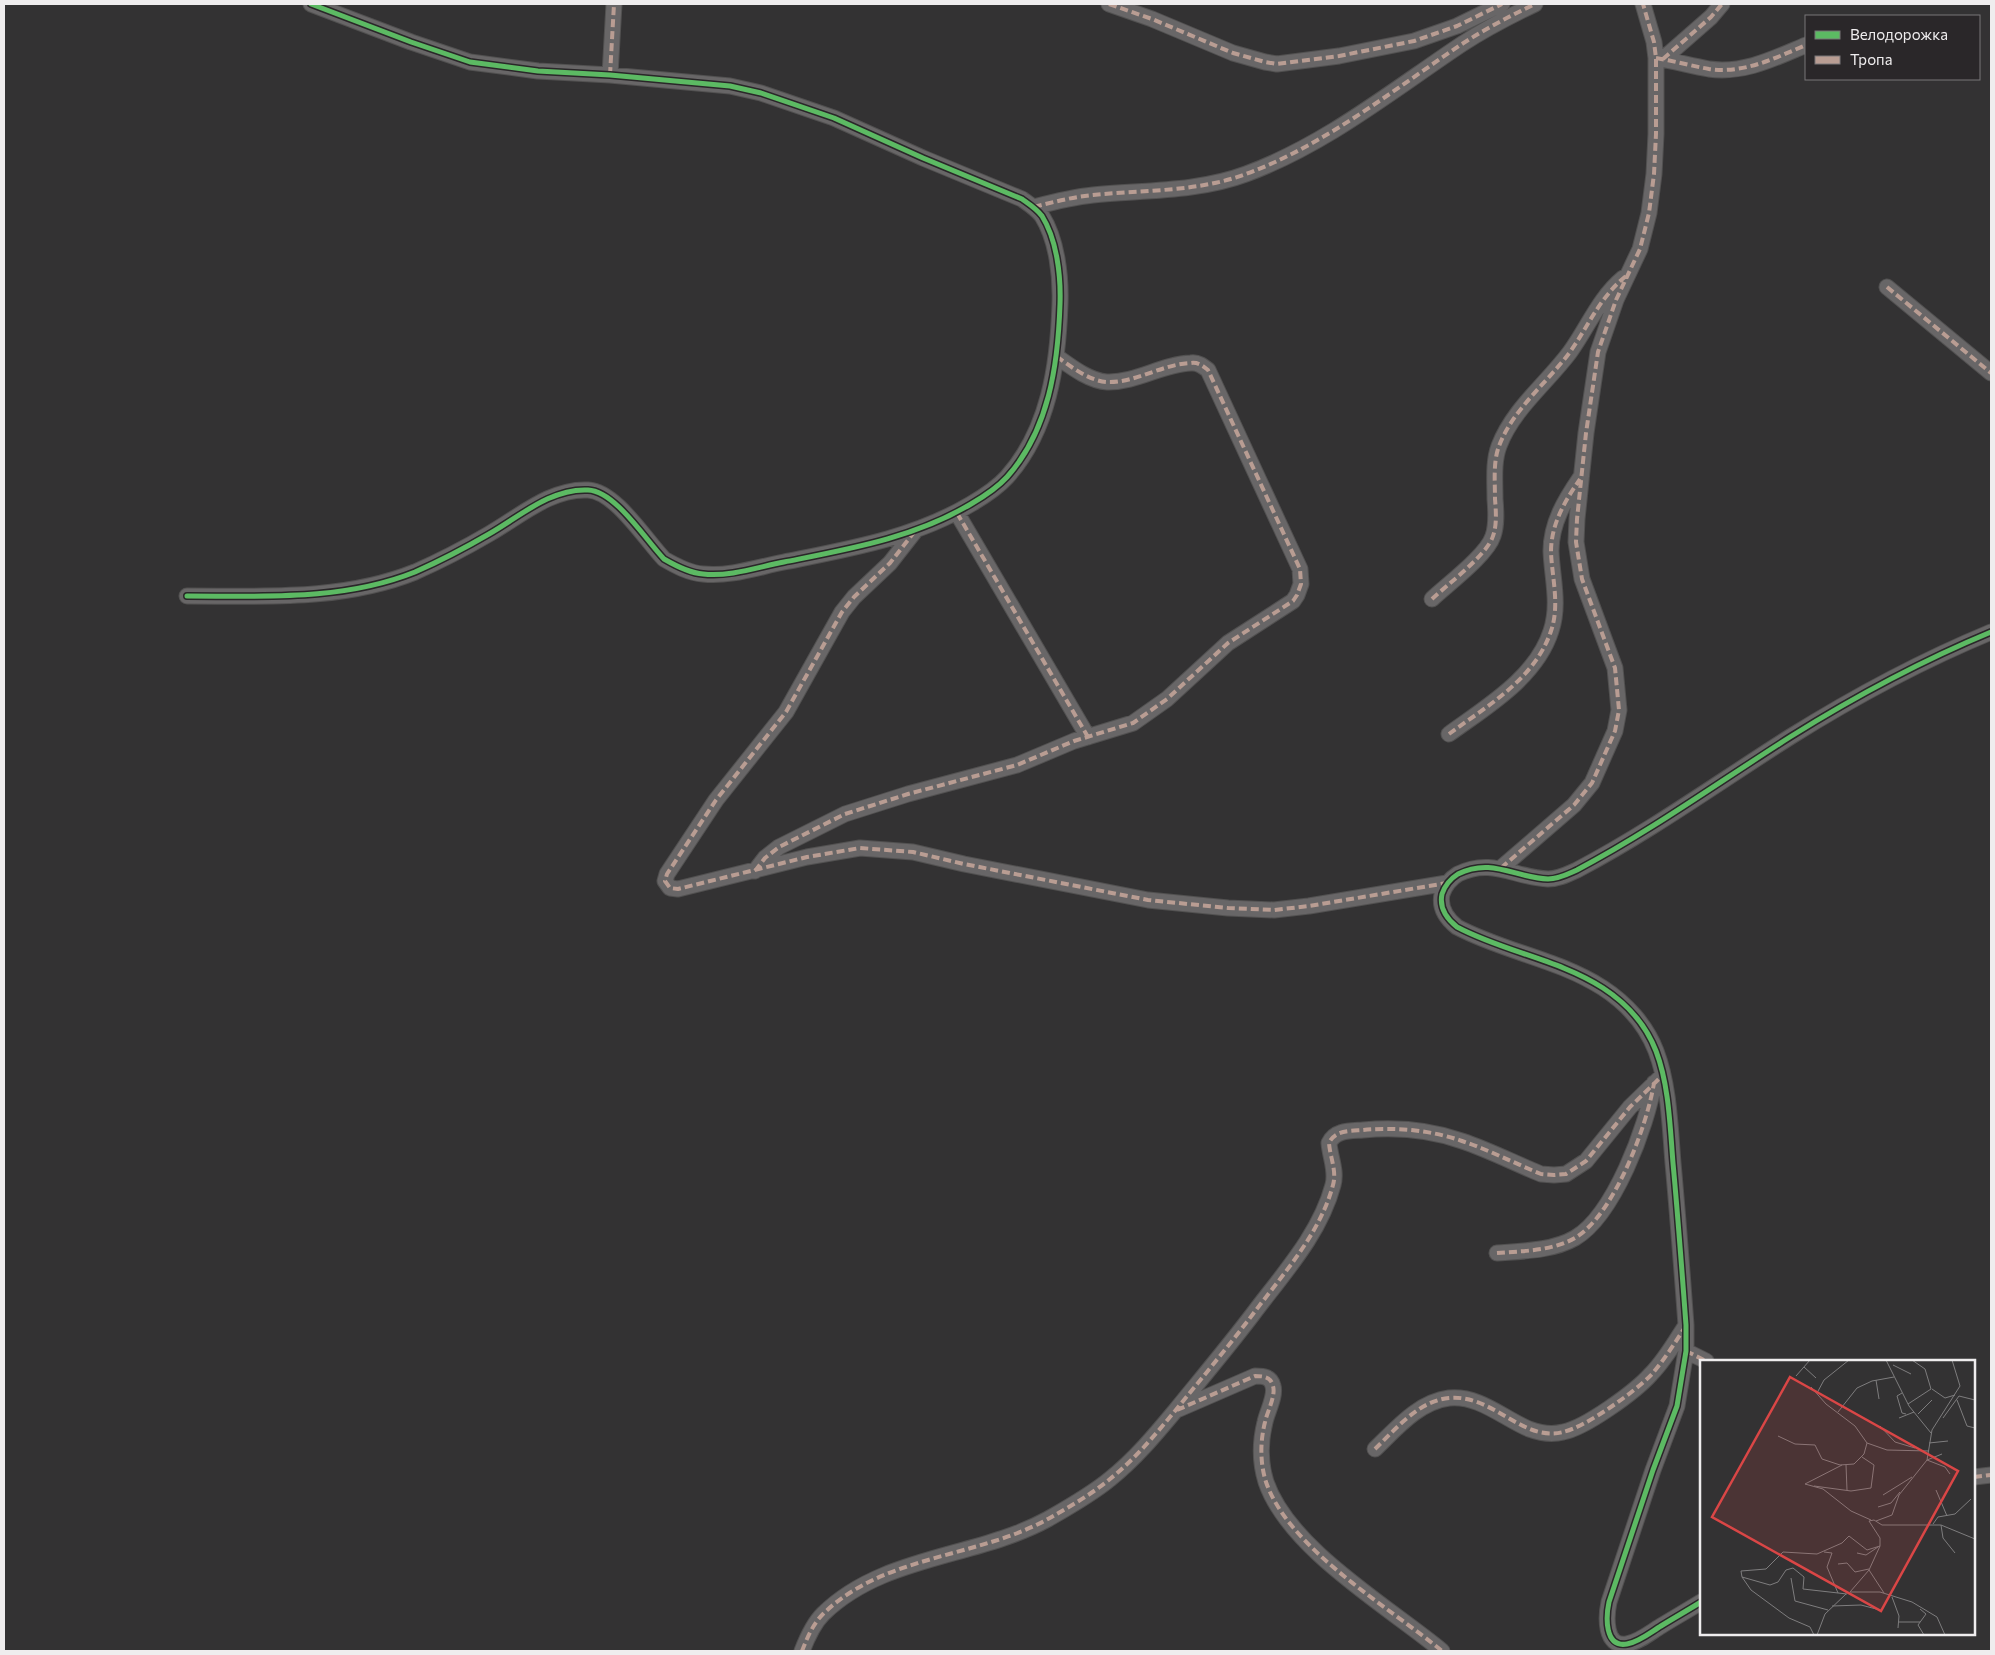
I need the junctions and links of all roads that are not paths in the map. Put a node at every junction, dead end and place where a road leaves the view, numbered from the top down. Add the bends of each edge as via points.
1 (311, 4) edge
2 (614, 4) edge
3 (1109, 4) edge
4 (1502, 4) edge
5 (1535, 4) edge
6 (1643, 4) edge
7 (1722, 4) edge
8 (328, 7) edge
9 (1805, 45) edge
10 (1660, 59) junction
11 (610, 75) junction
12 (1034, 207) junction
13 (1629, 274) junction
14 (1887, 287) dead end
15 (1056, 356) junction
16 (1991, 373) edge
17 (1582, 476) junction
18 (956, 513) junction
19 (915, 531) junction
20 (187, 596) dead end
21 (1432, 598) dead end
22 (1991, 632) edge
23 (1448, 734) dead end
24 (1088, 737) junction
25 (1501, 868) junction
26 (755, 871) junction
27 (1447, 882) junction
28 (1658, 1079) junction
29 (1497, 1253) dead end
30 (1686, 1325) junction
31 (1686, 1350) junction
32 (1704, 1360) edge
33 (1175, 1411) junction
34 (1375, 1449) dead end
35 (1991, 1475) edge
36 (1975, 1477) edge
37 (1700, 1603) edge
38 (1613, 1646) edge
39 (802, 1651) edge
40 (1442, 1651) edge

1 - 8 street
2 - 11 street
3 - 4 street via 1233,54 1277,64 1406,43 1456,26
5 - 12 street via 1462,44 1310,144 1244,175 1171,189 1074,198
6 - 10 street
7 - 10 street
8 - 11 street via 470,62 538,71
9 - 10 street via 1761,64 1734,69 1710,69
10 - 13 street via 1649,213
11 - 12 street via 730,86 761,93 834,118
12 - 15 street via 1048,228 1056,253 1061,292
13 - 17 street via 1598,352
13 - 21 street via 1607,294 1569,354 1506,432 1496,458 1496,514 1489,546
14 - 16 street
15 - 18 street via 1043,417 1021,460 990,492
15 - 24 street via 1087,375 1107,382 1191,363 1203,365 1212,376 1302,576 1300,590 1293,601 1228,642 1154,710 1122,728
17 - 23 street via 1561,508 1552,541 1556,606 1551,632 1536,659 1510,689
17 - 25 street via 1576,542 1582,579 1615,668 1619,710 1616,731 1592,783 1574,805
18 - 19 street
18 - 24 street
19 - 20 street via 876,543 736,572 702,574 674,566 664,559 614,501 603,493 573,491 547,499 443,558 383,583 315,594
19 - 26 street via 890,563 842,612 786,712 703,819 665,881 670,888 678,889
22 - 25 street via 1916,666 1829,713 1577,870 1550,879
24 - 26 street via 1017,765 845,814 779,847
25 - 27 street via 1473,868
26 - 27 street via 838,850 885,848 1148,900 1274,910
27 - 28 street via 1442,898 1445,915 1450,922 1465,932 1524,952 1579,976 1619,1000 1645,1030 1656,1050
28 - 29 street via 1632,1158 1605,1206 1585,1231 1551,1247
28 - 30 street via 1671,1134
28 - 33 street via 1630,1107 1586,1161 1566,1174 1540,1174 1462,1140 1423,1132 1372,1129 1336,1134 1329,1143 1335,1170 1334,1182 1310,1237 1238,1334
30 - 31 street
30 - 34 street via 1641,1384 1584,1424 1565,1432 1537,1431 1491,1408 1449,1398 1420,1409
31 - 32 street
31 - 38 street via 1677,1406 1609,1602 1606,1622
33 - 39 street via 1135,1458 1110,1480 1048,1519 995,1542 892,1572 866,1584 821,1615
33 - 40 street via 1255,1376 1266,1376 1271,1380 1274,1390 1262,1434 1262,1462 1267,1483 1290,1526 1321,1556
35 - 36 street
37 - 38 street via 1632,1642

